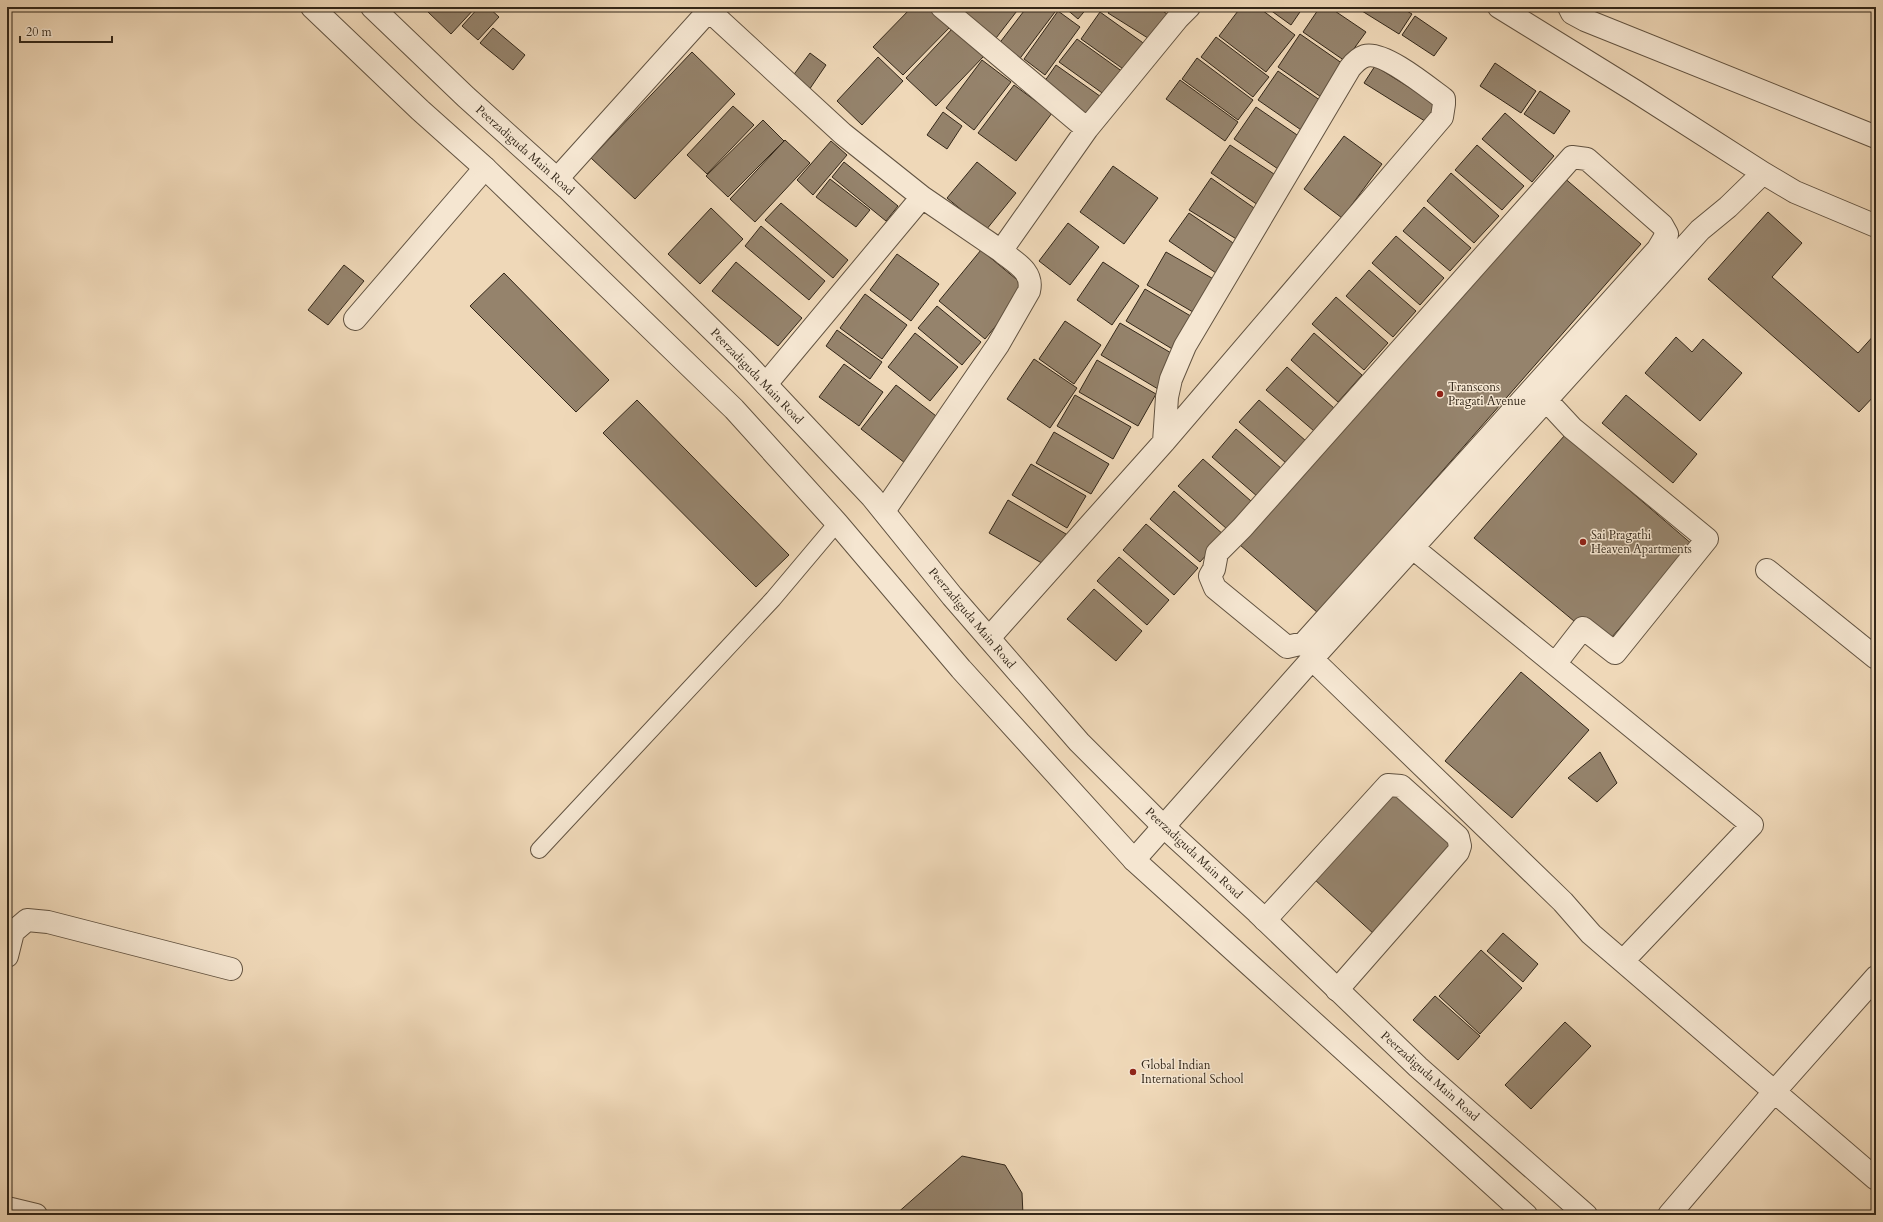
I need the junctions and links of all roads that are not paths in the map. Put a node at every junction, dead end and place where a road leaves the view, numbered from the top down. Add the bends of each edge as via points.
1 (312, 7) edge
2 (372, 7) edge
3 (942, 7) edge
4 (1499, 7) edge
5 (1570, 7) edge
6 (709, 8) edge
7 (1177, 10) edge
8 (1087, 129) junction
9 (1876, 137) edge
10 (486, 168) junction
11 (1763, 173) junction
12 (558, 179) junction
13 (922, 197) junction
14 (1876, 226) edge
15 (1001, 251) junction
16 (355, 319) dead end
17 (766, 384) junction
18 (1550, 387) junction
19 (1164, 442) junction
20 (884, 511) junction
21 (838, 523) junction
22 (1413, 548) junction
23 (1767, 570) dead end
24 (989, 638) junction
25 (1876, 658) edge
26 (1312, 659) junction
27 (1555, 664) junction
28 (1164, 826) junction
29 (539, 850) dead end
30 (1134, 860) junction
31 (1265, 920) junction
32 (7, 956) edge
33 (1623, 961) junction
34 (231, 969) dead end
35 (1876, 977) edge
36 (1337, 990) junction
37 (1774, 1092) junction
38 (1876, 1180) edge
39 (7, 1208) edge
40 (1522, 1213) edge
41 (36, 1215) edge
42 (1586, 1215) edge
43 (1668, 1215) edge

1 - 10 street via 420,110
2 - 12 street, Peerzadiguda Main Road via 466,97
3 - 8 street
4 - 11 street via 1635,90
5 - 9 street via 1572,13 1585,20
6 - 12 street
6 - 13 street via 843,134
7 - 8 street
8 - 15 street
10 - 16 street
10 - 21 street via 734,409
11 - 14 street via 1795,192
11 - 18 street via 1700,230
12 - 17 street, Peerzadiguda Main Road
13 - 15 street
13 - 17 street
15 - 20 street via 1030,277 1029,291 998,345
17 - 20 street, Peerzadiguda Main Road
18 - 18 street via 1304,643 1287,647 1215,588 1210,576 1217,553 1248,522 1572,157 1587,159 1662,225 1667,234
18 - 22 street
18 - 27 street via 1572,428 1707,539 1615,653 1583,628
19 - 19 street via 1442,117 1444,99 1406,71 1379,57 1366,56 1354,62 1350,68 1185,346 1168,391
19 - 24 street
20 - 24 street, Peerzadiguda Main Road
21 - 29 lane via 773,599
21 - 30 street via 961,670
22 - 26 street
22 - 27 street
23 - 25 street
24 - 28 street, Peerzadiguda Main Road via 1079,742
26 - 28 street
26 - 33 street via 1563,902 1591,934
27 - 33 street via 1752,825
28 - 30 street
28 - 31 street, Peerzadiguda Main Road
30 - 40 street
31 - 36 street, Peerzadiguda Main Road
31 - 36 street via 1388,785 1401,786 1458,837 1458,852
32 - 34 street via 13,932 26,920 48,922
33 - 37 street
35 - 37 street
36 - 42 street, Peerzadiguda Main Road via 1418,1068
37 - 38 street
37 - 43 street
39 - 41 street

